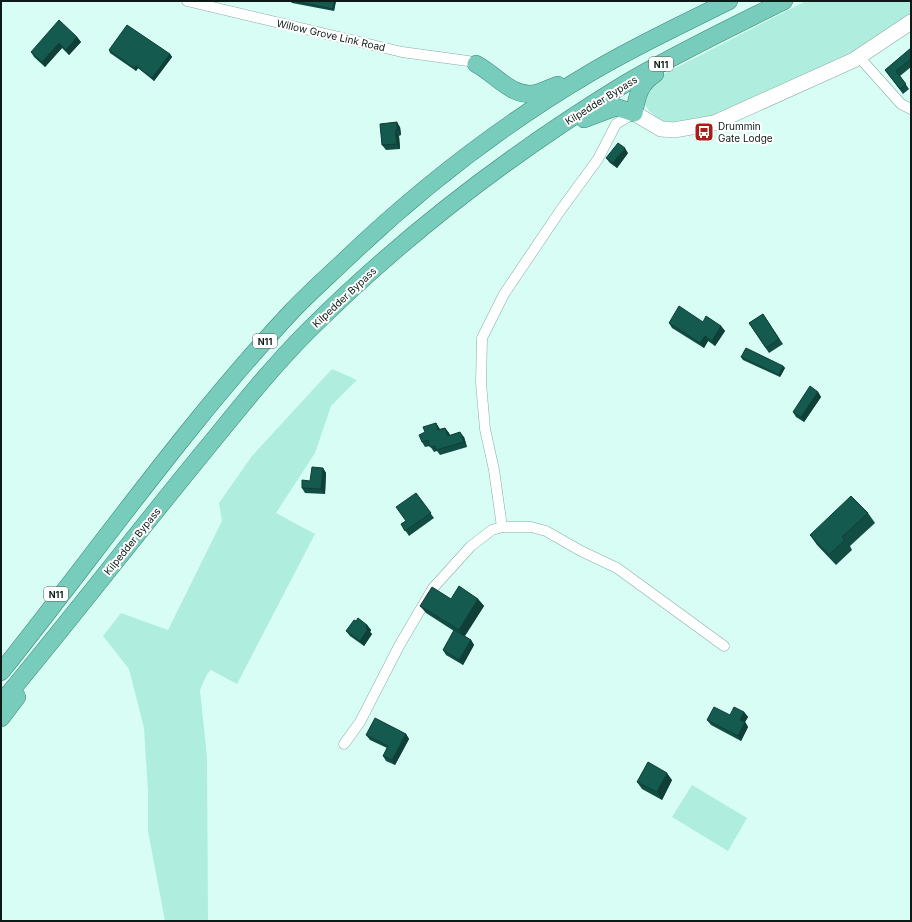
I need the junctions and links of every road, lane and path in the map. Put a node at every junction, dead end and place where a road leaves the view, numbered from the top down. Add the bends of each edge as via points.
1 (187, 1) edge
2 (729, 1) edge
3 (784, 1) edge
4 (911, 22) edge
5 (686, 50) junction
6 (858, 58) junction
7 (476, 64) joint
8 (590, 73) junction
9 (911, 109) edge
10 (634, 113) junction
11 (544, 136) junction
12 (502, 527) junction
13 (111, 532) junction
14 (55, 638) junction
15 (724, 646) dead end
16 (1, 656) edge
17 (1, 672) edge
18 (1, 703) edge
19 (1, 718) edge
20 (344, 744) dead end

1 - 7 street, Willow Grove Link Road via 402,52
2 - 8 highway, N11
3 - 5 highway, Kilpedder Bypass / N11
4 - 6 main road
5 - 10 highway, N11 via 673,64 648,79 640,88
5 - 11 highway, Kilpedder Bypass / N11 via 625,84
6 - 9 street via 901,104
6 - 10 main road via 714,123 674,130 661,129
7 - 8 highway, N11 via 507,87 522,93 536,93
8 - 13 highway, N11 via 479,145 442,174 377,230 299,304 242,366
10 - 11 highway, N11 via 616,107 588,117 560,133
10 - 12 street via 616,124 598,159 504,294 482,338 481,383 485,429
11 - 14 highway, Kilpedder Bypass / N11 via 419,229 306,333 264,379 127,545
12 - 15 street via 546,531 617,568
12 - 20 street via 492,530 471,546 433,588 399,646 360,722
13 - 16 highway, N11
13 - 17 highway, N11
14 - 18 highway, Kilpedder Bypass / N11
14 - 19 highway, N11

